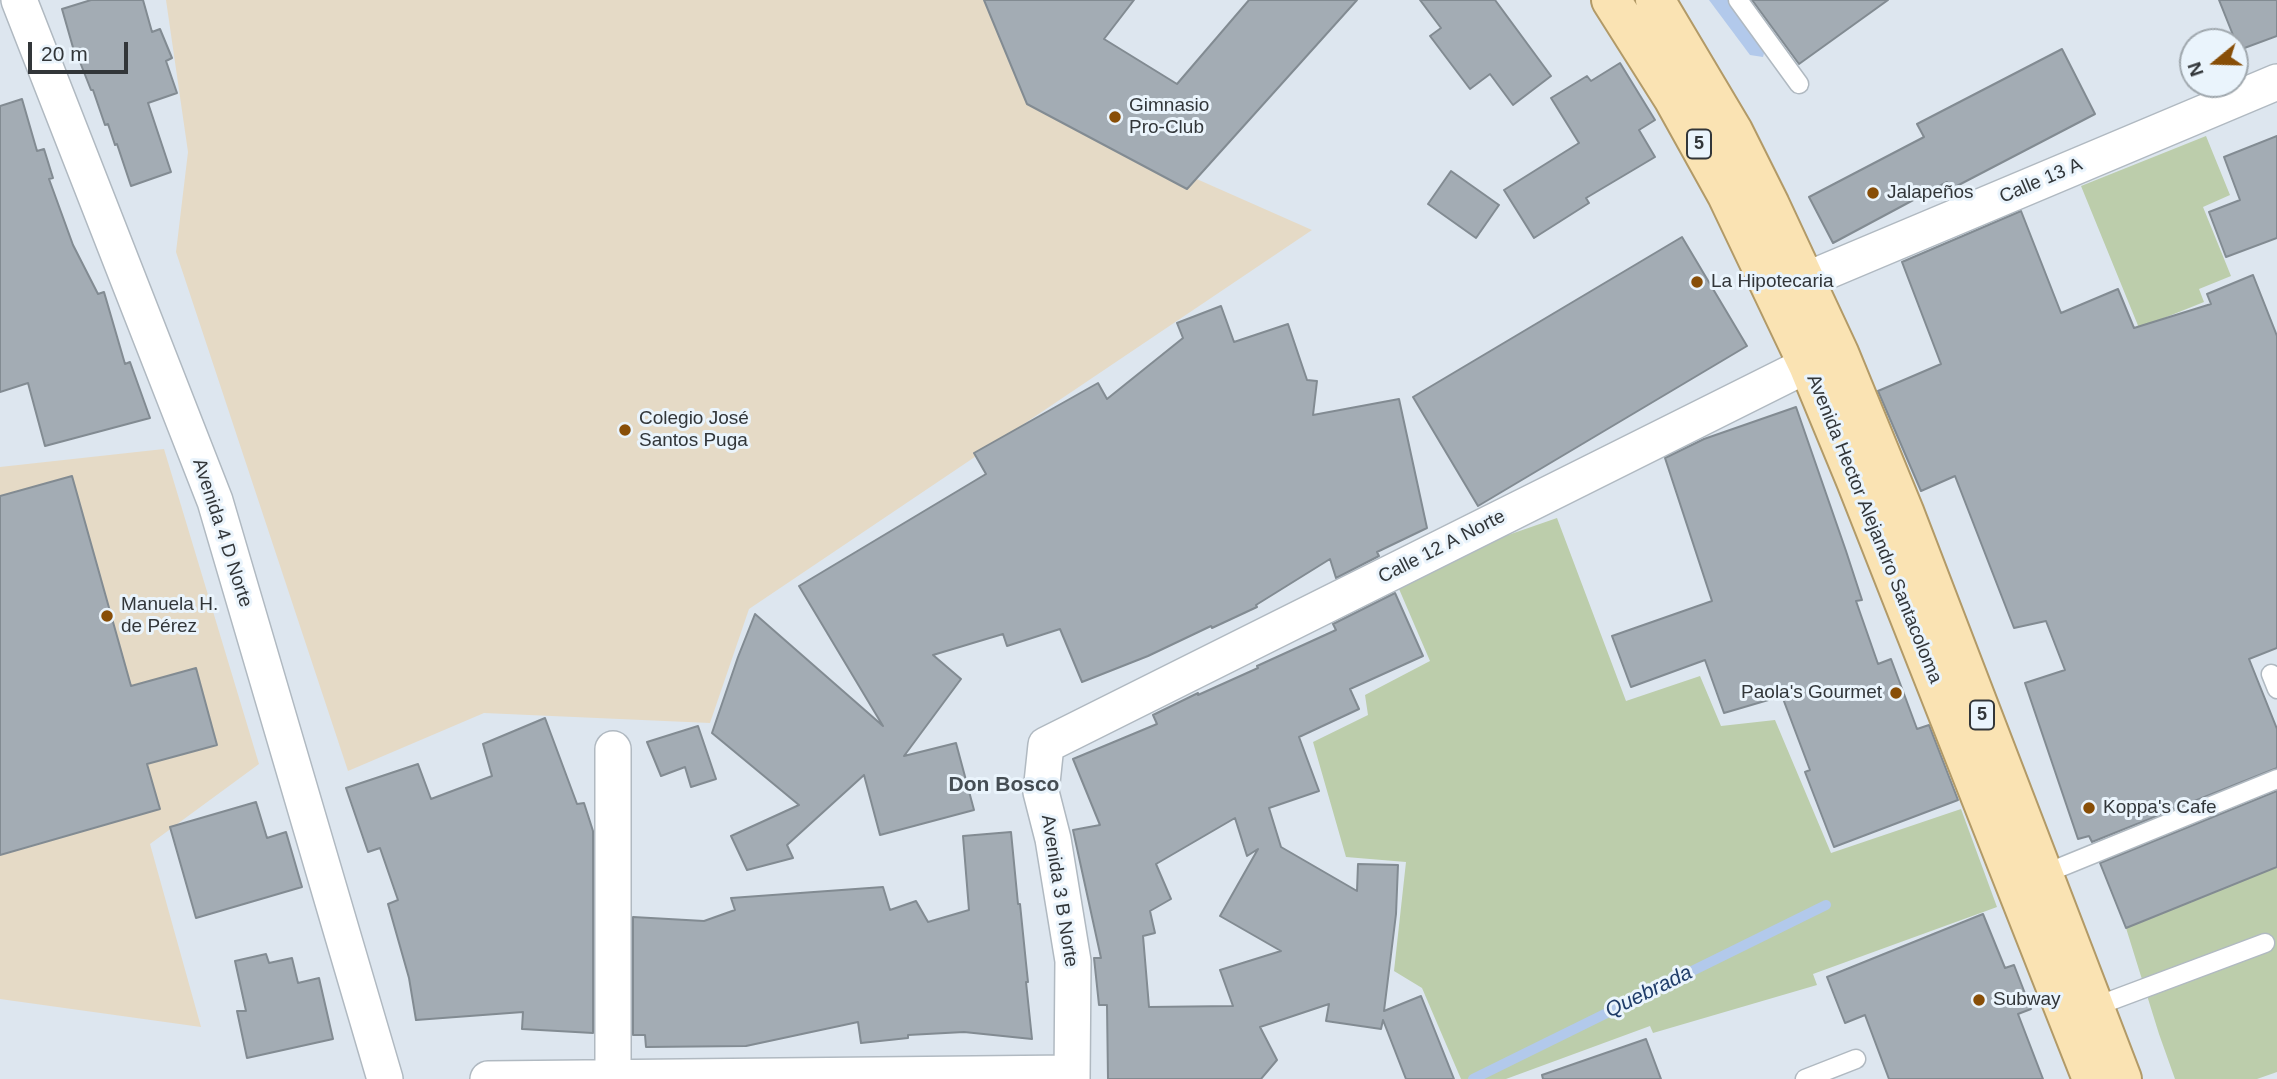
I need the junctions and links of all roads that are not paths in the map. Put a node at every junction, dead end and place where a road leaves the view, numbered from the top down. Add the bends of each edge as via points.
1 (19, 0) edge
2 (1611, 0) edge
3 (1655, 0) edge
4 (1738, 0) edge
5 (2277, 82) edge
6 (1799, 84) dead end
7 (1790, 287) junction
8 (1824, 359) junction
9 (1046, 745) joint
10 (613, 749) dead end
11 (2277, 779) edge
12 (2043, 874) junction
13 (2265, 943) dead end
14 (2094, 1007) junction
15 (1856, 1059) dead end
16 (1072, 1076) edge
17 (613, 1077) junction
18 (385, 1079) edge
19 (488, 1079) edge
20 (1805, 1079) edge
21 (2092, 1079) edge
22 (2122, 1079) edge

1 - 18 street, Avenida 4 D Norte via 215,502
2 - 7 main road, Avenida Hector Alejandro Santacoloma / 5
3 - 7 main road, Avenida Hector Alejandro Santacoloma / 5 via 1770,205
4 - 6 lane
5 - 7 street, Calle 13 A
7 - 8 main road, Avenida Hector Alejandro Santacoloma / 5
8 - 9 street, Calle 12 A Norte
8 - 12 main road, Avenida Hector Alejandro Santacoloma / 5 via 1905,514
8 - 21 main road, Avenida Hector Alejandro Santacoloma / 5 via 1857,481
9 - 16 street, Avenida 3 B Norte via 1041,792 1073,961
10 - 17 street
11 - 12 lane
12 - 14 main road, Avenida Hector Alejandro Santacoloma / 5
13 - 14 lane
14 - 22 main road, Avenida Hector Alejandro Santacoloma / 5
15 - 20 lane
16 - 17 street
17 - 19 street

